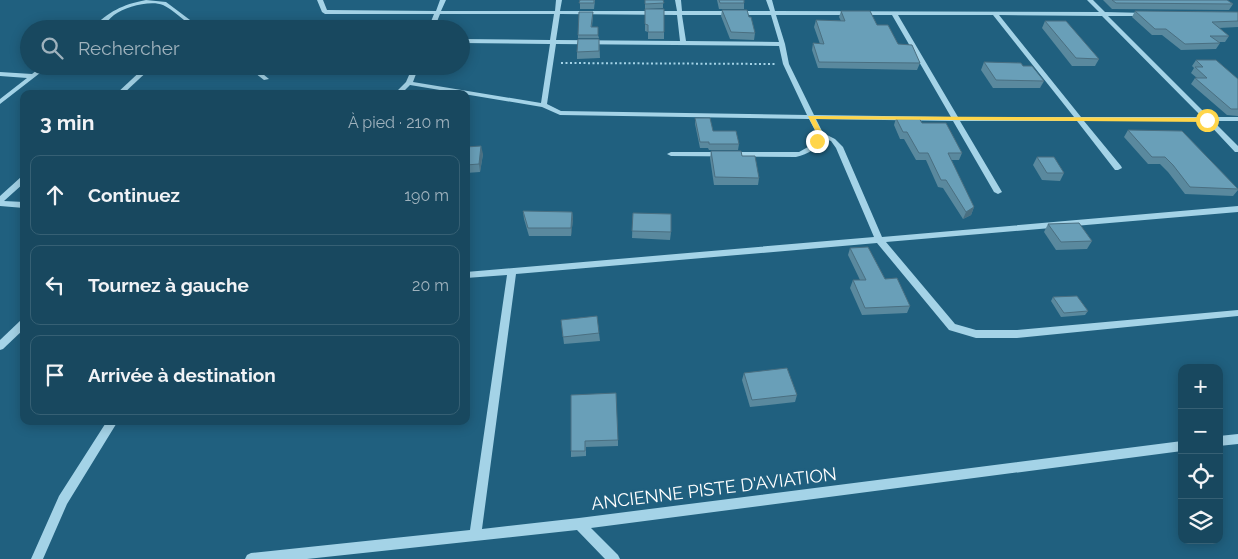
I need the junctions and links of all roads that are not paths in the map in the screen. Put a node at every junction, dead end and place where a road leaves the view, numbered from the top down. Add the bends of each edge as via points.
1 (320, 0) edge
2 (443, 0) edge
3 (559, 0) edge
4 (678, 0) edge
5 (769, 0) edge
6 (1090, 0) edge
7 (438, 12) junction
8 (557, 12) junction
9 (680, 13) junction
10 (773, 13) junction
11 (894, 13) junction
12 (995, 14) junction
13 (1103, 14) junction
14 (1152, 14) edge
15 (105, 20) edge
16 (185, 20) edge
17 (435, 20) edge
18 (470, 41) edge
19 (552, 41) junction
20 (683, 42) junction
21 (782, 44) junction
22 (0, 74) edge
23 (140, 75) edge
24 (260, 75) edge
25 (412, 75) edge
26 (33, 76) joint
27 (266, 79) dead end
28 (409, 83) junction
29 (123, 90) edge
30 (401, 90) edge
31 (452, 90) edge
32 (470, 93) edge
33 (0, 102) edge
34 (544, 105) junction
35 (811, 117) junction
36 (955, 118) junction
37 (1079, 118) junction
38 (1238, 119) edge
39 (1207, 120) junction
40 (820, 134) junction
41 (1238, 150) edge
42 (671, 154) dead end
43 (1118, 168) dead end
44 (20, 183) edge
45 (998, 192) dead end
46 (0, 202) edge
47 (20, 204) edge
48 (1238, 209) edge
49 (879, 239) junction
50 (512, 271) junction
51 (470, 275) edge
52 (1238, 313) edge
53 (20, 327) edge
54 (0, 346) edge
55 (110, 425) edge
56 (1238, 439) edge
57 (1223, 441) edge
58 (1178, 447) edge
59 (579, 524) junction
60 (475, 535) junction
61 (37, 559) edge
62 (251, 559) edge
63 (614, 559) edge

1 - 7 street via 324,12
2 - 7 street
3 - 8 street
4 - 9 street
5 - 10 street
6 - 13 street
7 - 8 street
7 - 17 street
8 - 9 street
8 - 19 street
9 - 10 street
9 - 20 street
10 - 11 street
10 - 21 street
11 - 12 street
11 - 36 street
12 - 13 street
12 - 37 street
13 - 14 street
13 - 39 street
15 - 16 street via 116,11 146,2 164,3
18 - 19 street
19 - 20 street
19 - 34 street
20 - 21 street
21 - 35 street via 786,64
22 - 26 street
23 - 29 street
24 - 27 street
25 - 28 street
26 - 33 street
28 - 30 street
28 - 31 street
32 - 34 street
34 - 35 street via 560,112
35 - 36 street
35 - 40 street
36 - 37 street
36 - 45 street
37 - 39 street
37 - 43 street
38 - 39 street
39 - 41 street
40 - 42 street via 816,145 802,154
40 - 49 street via 839,147
44 - 46 street
46 - 47 street
48 - 49 street
49 - 50 street
49 - 52 street via 952,327 976,334 1017,334
50 - 51 street
50 - 60 street
53 - 54 street
55 - 61 street via 63,500
56 - 57 street
58 - 59 street, ANCIENNE PISTE D'AVIATION
59 - 60 street, ANCIENNE PISTE D'AVIATION
59 - 63 street
60 - 62 street, ANCIENNE PISTE D'AVIATION

